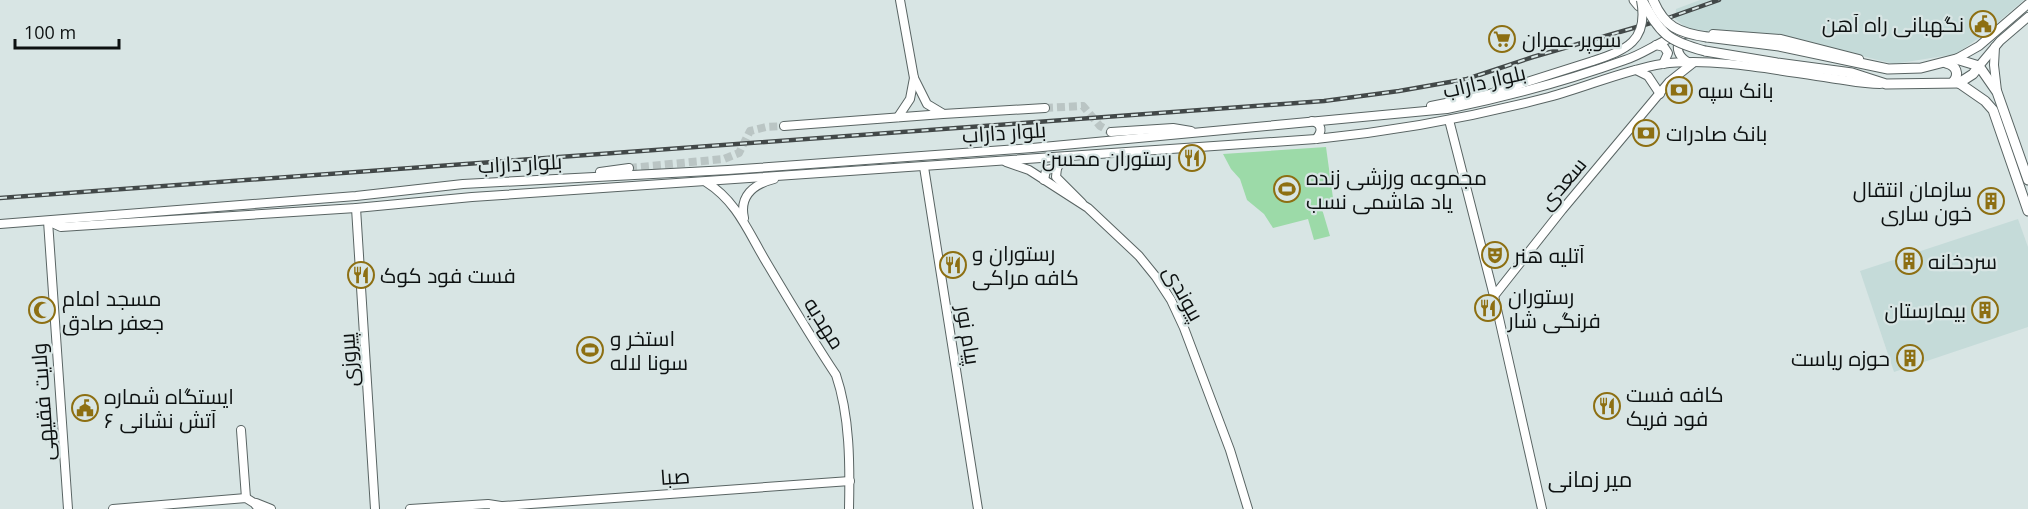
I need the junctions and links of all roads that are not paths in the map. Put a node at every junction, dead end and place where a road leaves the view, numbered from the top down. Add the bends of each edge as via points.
1 (900, 0) edge
2 (1634, 0) edge
3 (1641, 0) edge
4 (1654, 0) edge
5 (2028, 4) edge
6 (2028, 16) edge
7 (1685, 34) junction
8 (1656, 45) junction
9 (1995, 47) junction
10 (1956, 59) junction
11 (1691, 63) junction
12 (1946, 63) junction
13 (1663, 64) junction
14 (1979, 66) junction
15 (1888, 69) junction
16 (1636, 70) junction
17 (915, 78) junction
18 (1956, 82) junction
19 (1886, 84) junction
20 (1997, 92) junction
21 (1660, 94) junction
22 (1045, 108) tunnel mouth
23 (943, 114) junction
24 (1377, 115) junction
25 (898, 117) junction
26 (1351, 117) junction
27 (1449, 120) junction
28 (1312, 121) junction
29 (784, 126) tunnel mouth
30 (1110, 132) tunnel mouth
31 (1203, 133) junction
32 (1353, 135) junction
33 (1316, 139) junction
34 (1065, 157) junction
35 (1004, 162) junction
36 (924, 167) junction
37 (629, 168) tunnel mouth
38 (1056, 168) junction
39 (778, 177) junction
40 (566, 179) junction
41 (1044, 180) junction
42 (2028, 180) edge
43 (506, 182) junction
44 (706, 182) junction
45 (471, 183) junction
46 (506, 195) junction
47 (472, 197) junction
48 (356, 208) junction
49 (1088, 208) junction
50 (2028, 211) edge
51 (48, 221) junction
52 (0, 224) edge
53 (746, 226) junction
54 (1494, 296) junction
55 (240, 430) dead end
56 (850, 481) junction
57 (246, 498) junction
58 (256, 506) edge
59 (503, 506) junction
60 (68, 509) edge
61 (113, 509) edge
62 (271, 509) edge
63 (375, 509) edge
64 (410, 509) edge
65 (494, 509) edge
66 (849, 509) edge
67 (978, 509) edge
68 (1248, 509) edge
69 (1542, 509) edge

1 - 17 main road
2 - 4 main road via 1646,8
3 - 19 main road, bridge via 1659,29 1685,46 1852,74
3 - 24 main road, bridge via 1644,16 1635,39 1621,52 1486,95
4 - 15 main road, bridge via 1666,23 1692,35 1779,46
5 - 10 main road via 1979,46
6 - 9 main road
7 - 8 main road, بلوار داراب
7 - 11 main road via 1678,50 1681,58
7 - 15 main road, بلوار داراب via 1781,39
8 - 13 main road via 1668,53
8 - 24 main road, بلوار داراب via 1628,59 1507,97 1447,110
9 - 14 main road
9 - 20 main road
10 - 12 main road, بلوار داراب
10 - 14 main road
11 - 13 main road, بلوار داراب
11 - 19 main road, بلوار داراب
11 - 21 street, سعدی
12 - 15 main road, بلوار داراب
12 - 18 main road via 1956,70
13 - 16 main road, بلوار داراب
14 - 18 main road via 1973,74
14 - 20 main road
16 - 21 street via 1648,76
16 - 27 main road, بلوار داراب via 1552,97
17 - 23 main road via 927,104
17 - 25 main road via 910,99
18 - 19 main road, بلوار داراب
18 - 50 main road via 1993,110
20 - 42 main road
21 - 54 street, سعدی
22 - 23 main road
23 - 25 main road
24 - 26 main road, بلوار داراب
25 - 29 main road
26 - 28 main road, بلوار داراب
26 - 32 main road via 1343,127
27 - 32 main road, بلوار داراب
27 - 54 street
28 - 31 main road, بلوار داراب
28 - 33 main road via 1321,128
30 - 31 main road via 1173,128
31 - 40 main road, بلوار داراب
32 - 33 main road, بلوار داراب
33 - 34 main road, بلوار داراب
34 - 35 main road, بلوار داراب
34 - 38 street
35 - 36 main road, بلوار داراب
35 - 41 street, پیوندی via 1025,168
36 - 39 main road, بلوار داراب
36 - 67 main road, پیام نور
37 - 40 main road
38 - 41 street via 1046,170
38 - 49 street via 1058,181
39 - 44 main road, بلوار داراب
39 - 53 street via 758,183 748,193 743,204
40 - 43 main road, بلوار داراب
41 - 49 street, پیوندی
43 - 45 main road, بلوار داراب
43 - 46 main road
44 - 46 main road, بلوار داراب
44 - 53 street, مهدیه via 726,196
45 - 47 main road
45 - 51 main road, بلوار داراب
46 - 47 main road, بلوار داراب
47 - 48 main road, بلوار داراب
48 - 51 main road, بلوار داراب via 61,227
48 - 63 street, پیروزی
49 - 68 street, پیوندی via 1139,256 1171,300 1230,450
51 - 52 main road, بلوار داراب
51 - 60 street, ولایت فقیهی
53 - 56 street, مهدیه via 836,375
54 - 69 street
55 - 57 street
56 - 59 street, صبا
56 - 66 street, مهدیه
57 - 58 street
57 - 61 street
58 - 62 street
59 - 64 street, صبا
59 - 65 street, صبا

